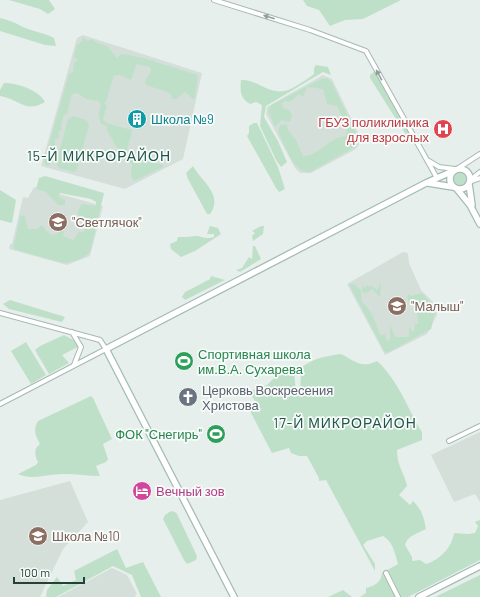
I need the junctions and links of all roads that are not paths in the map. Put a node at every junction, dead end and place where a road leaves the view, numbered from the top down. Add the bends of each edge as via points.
1 (214, 0) edge
2 (480, 154) edge
3 (426, 157) junction
4 (455, 169) junction
5 (480, 172) edge
6 (436, 178) junction
7 (480, 178) edge
8 (470, 182) junction
9 (426, 183) junction
10 (455, 188) junction
11 (474, 211) junction
12 (480, 224) edge
13 (0, 313) edge
14 (72, 332) junction
15 (106, 349) junction
16 (74, 366) junction
17 (0, 404) edge
18 (480, 426) edge
19 (449, 441) dead end
20 (480, 566) edge
21 (386, 573) dead end
22 (234, 597) edge
23 (398, 597) edge
24 (419, 597) edge

3 -> 1 street via 366,51 310,30
2 - 4 street
3 - 4 street via 435,165
3 - 6 street
4 - 6 street
4 - 8 street via 466,170
4 - 10 street via 450,180
5 - 8 street
6 - 9 street
7 - 8 street
8 - 10 street via 465,188
8 - 11 street
9 - 10 street
9 - 15 street
10 - 11 street
11 - 12 street
13 - 14 street
14 - 15 street via 100,340
14 - 16 street via 81,346
15 - 16 street
15 - 22 street
16 - 17 street
18 - 19 street
20 - 24 street
21 - 23 street

